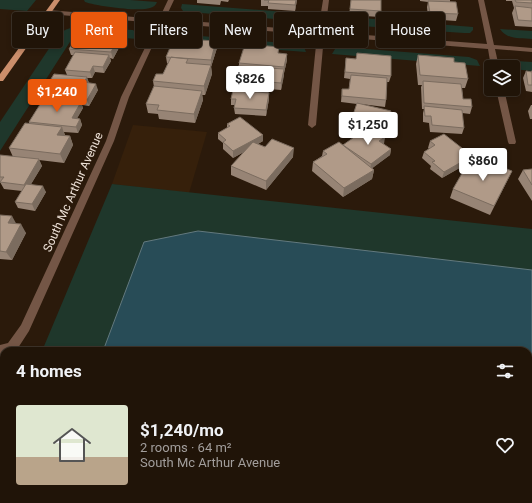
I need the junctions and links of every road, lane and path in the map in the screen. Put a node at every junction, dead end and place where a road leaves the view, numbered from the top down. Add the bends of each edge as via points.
1 (57, 0) edge
2 (170, 0) edge
3 (326, 0) edge
4 (482, 0) edge
5 (48, 12) edge
6 (164, 12) edge
7 (324, 12) edge
8 (63, 13) edge
9 (135, 19) edge
10 (202, 24) edge
11 (274, 30) edge
12 (368, 38) edge
13 (490, 47) junction
14 (22, 48) edge
15 (148, 48) edge
16 (320, 48) edge
17 (532, 50) edge
18 (493, 60) edge
19 (1, 76) edge
20 (502, 96) edge
21 (312, 125) dead end
22 (512, 142) dead end
23 (13, 347) edge

1 - 5 main road
2 - 6 street, South Mc Arthur Avenue
3 - 7 street
4 - 13 street
8 - 9 street
10 - 11 street
12 - 13 street
13 - 17 street
13 - 18 street
14 - 19 main road
15 - 23 street, South Mc Arthur Avenue via 125,97 110,141 28,321
16 - 21 street
20 - 22 street

